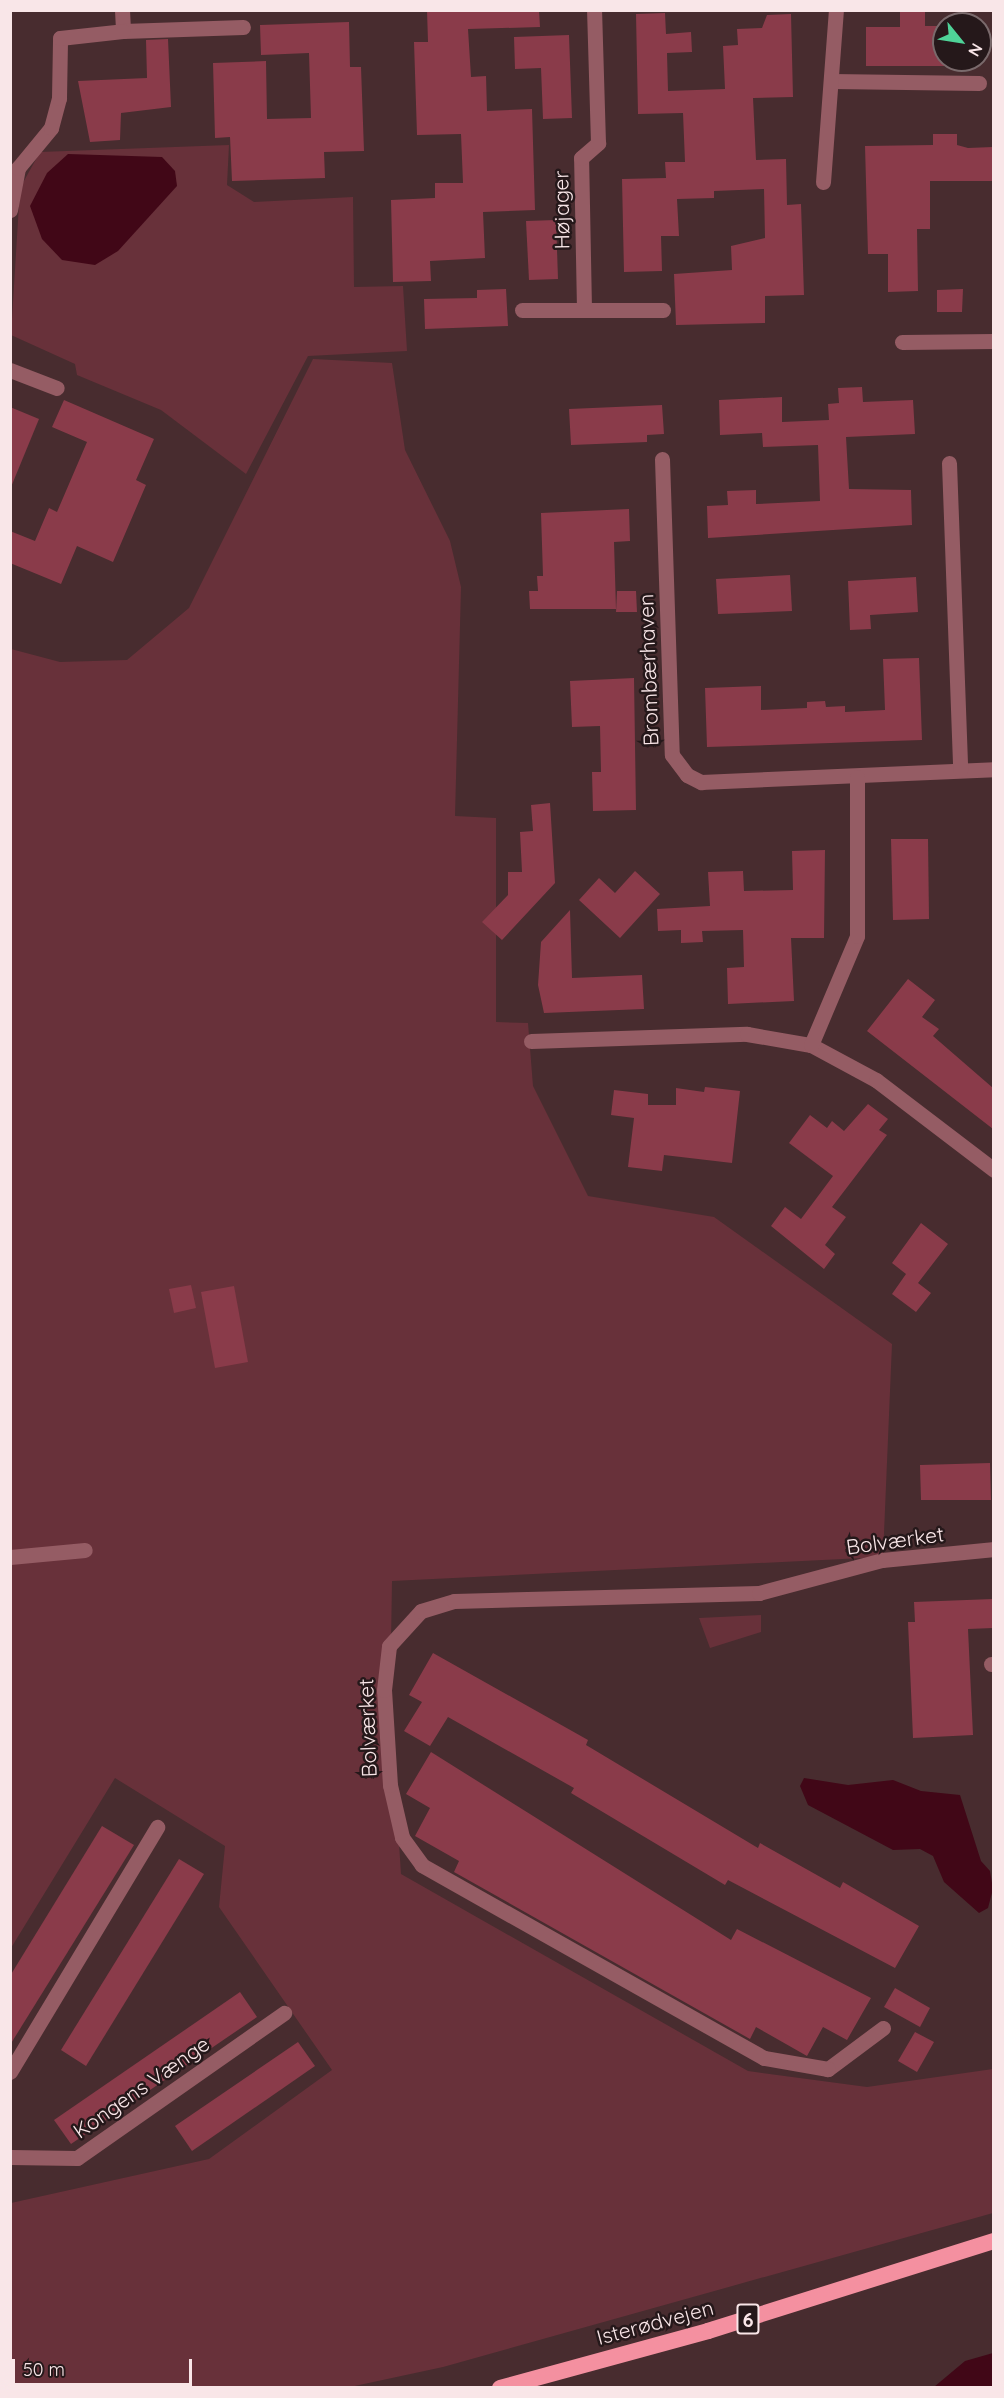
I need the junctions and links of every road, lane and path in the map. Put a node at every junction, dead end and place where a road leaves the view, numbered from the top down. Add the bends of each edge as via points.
1 (122, 10) edge
2 (594, 10) edge
3 (836, 10) edge
4 (243, 27) dead end
5 (123, 31) junction
6 (831, 81) junction
7 (979, 83) dead end
8 (823, 182) dead end
9 (10, 210) edge
10 (584, 309) junction
11 (522, 310) dead end
12 (663, 310) dead end
13 (993, 341) edge
14 (902, 342) dead end
15 (10, 370) edge
16 (57, 388) dead end
17 (662, 459) dead end
18 (949, 463) dead end
19 (993, 769) edge
20 (960, 770) junction
21 (857, 777) junction
22 (531, 1041) dead end
23 (811, 1045) junction
24 (993, 1170) edge
25 (993, 1549) edge
26 (85, 1550) dead end
27 (10, 1557) edge
28 (157, 1827) dead end
29 (284, 2013) dead end
30 (884, 2028) dead end
31 (10, 2072) edge
32 (10, 2157) edge
33 (993, 2241) edge
34 (500, 2388) edge

1 - 5 street
2 - 10 street, Højager via 598,143 581,158
3 - 6 street
4 - 5 street
5 - 9 street via 60,38 58,99 51,128 18,168
6 - 7 street
6 - 8 street
10 - 11 street
10 - 12 street
13 - 14 street
15 - 16 street
17 - 21 street, Brombærhaven via 672,755 677,766 701,782
18 - 20 street
19 - 20 street, Brombærhaven
20 - 21 street, Brombærhaven
21 - 23 street via 857,936
22 - 23 street via 747,1034
23 - 24 street via 876,1080
25 - 30 street, Bolværket via 882,1560 759,1593 454,1601 421,1611 389,1646 384,1690 390,1785 402,1837 422,1865 764,2058 828,2069
26 - 27 street
28 - 31 street
29 - 32 street, Kongens Vænge via 77,2158
33 - 34 highway, Isterødvejen / 6 via 708,2331

